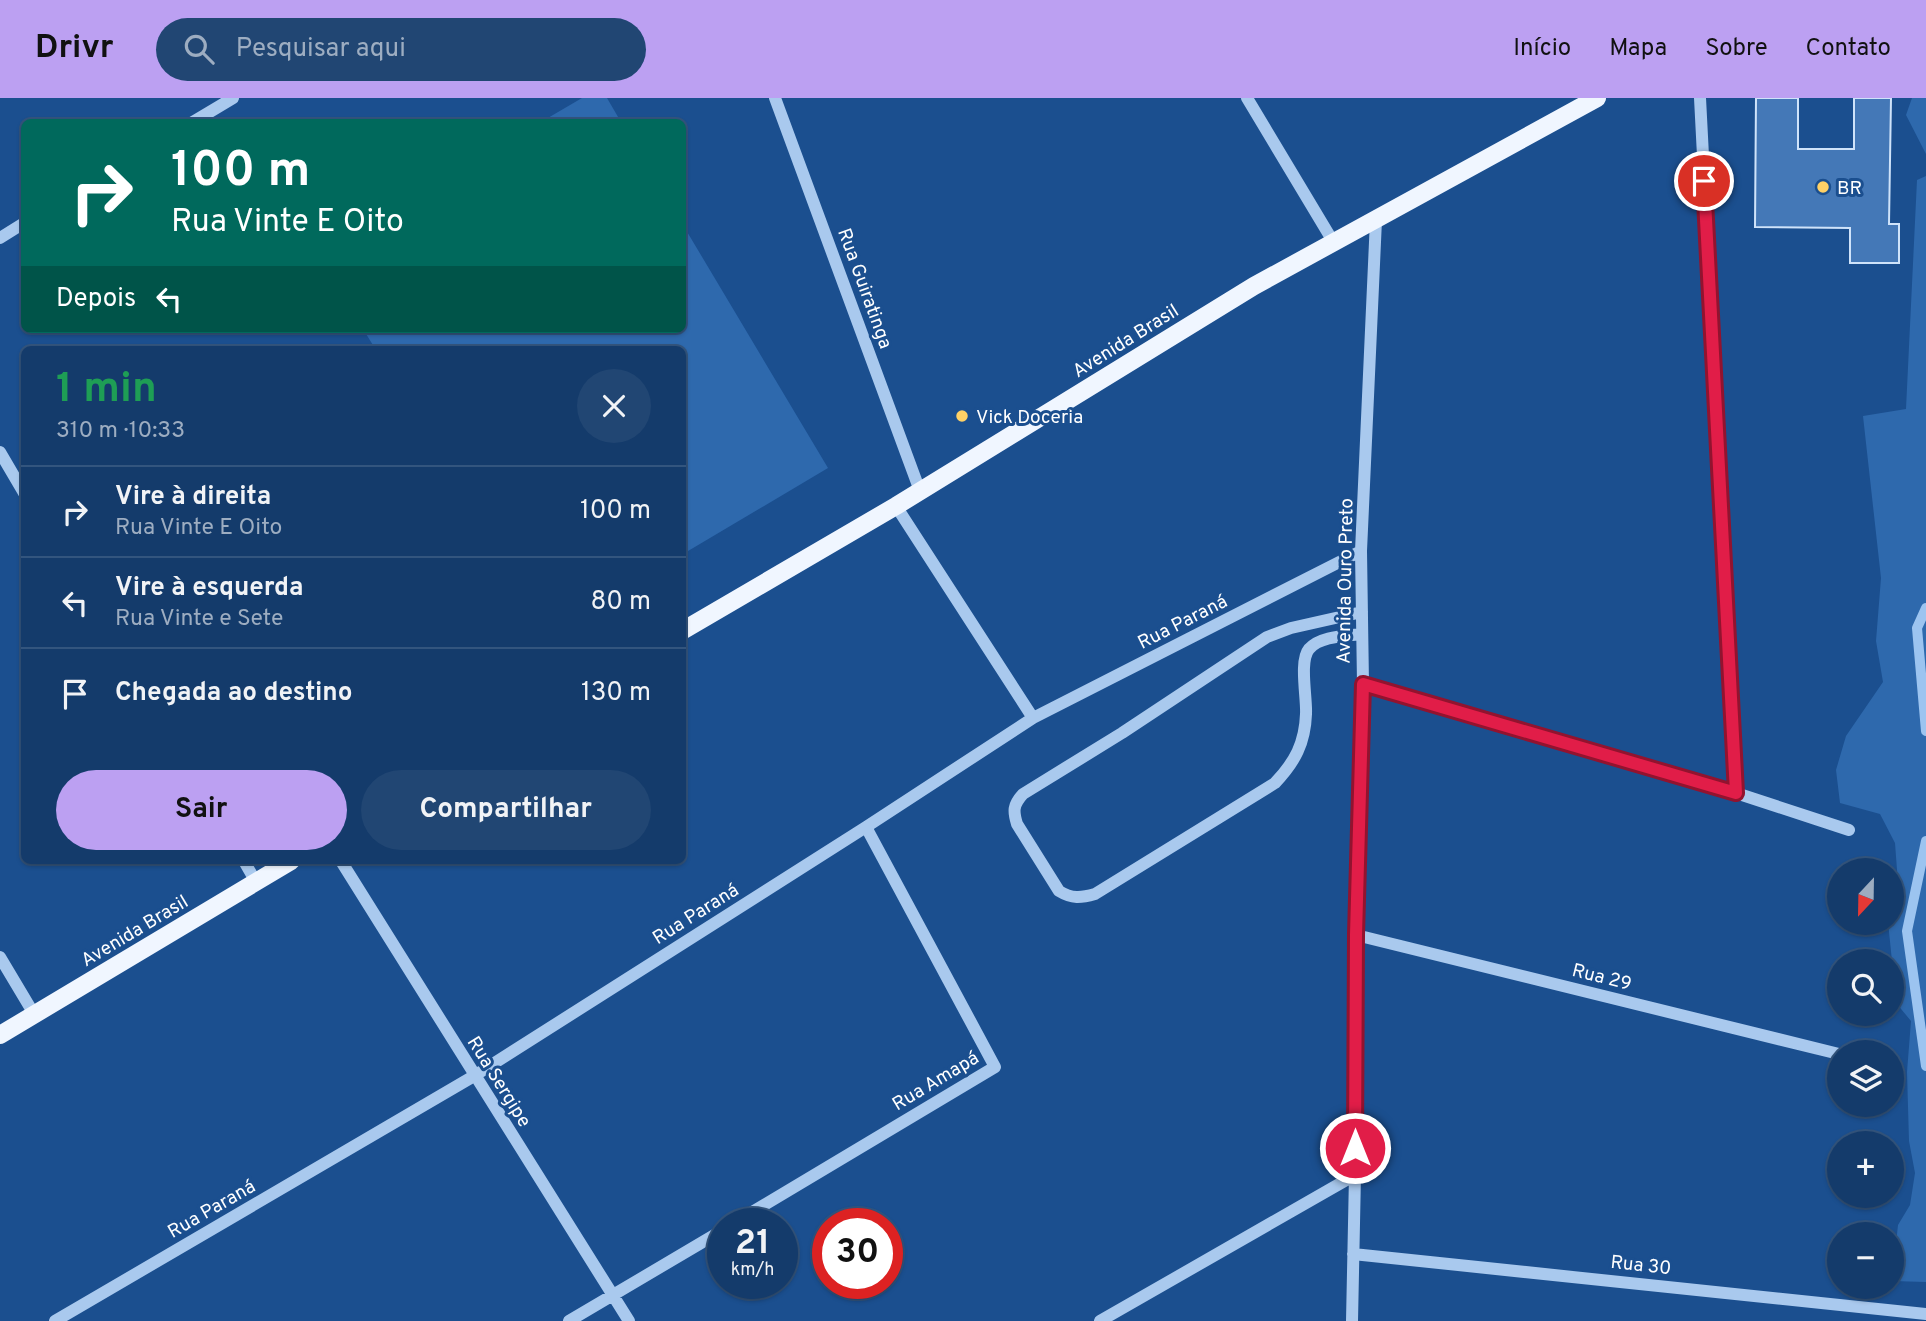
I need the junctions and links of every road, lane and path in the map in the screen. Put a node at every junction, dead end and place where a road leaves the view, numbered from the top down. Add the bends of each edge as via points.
1 (233, 98) edge
2 (775, 98) edge
3 (1247, 98) edge
4 (1597, 98) edge
5 (1700, 98) edge
6 (198, 119) edge
7 (1376, 220) junction
8 (21, 225) edge
9 (0, 238) edge
10 (1334, 243) junction
11 (0, 452) edge
12 (21, 488) edge
13 (920, 491) junction
14 (896, 506) junction
15 (1361, 551) junction
16 (1362, 612) junction
17 (686, 629) edge
18 (1361, 634) junction
19 (1363, 684) junction
20 (1033, 718) junction
21 (1736, 793) junction
22 (866, 827) junction
23 (1849, 830) dead end
24 (246, 864) edge
25 (286, 864) edge
26 (343, 864) edge
27 (256, 882) junction
28 (1356, 935) junction
29 (0, 957) edge
30 (34, 1014) junction
31 (0, 1035) edge
32 (1827, 1051) edge
33 (474, 1076) junction
34 (1355, 1175) junction
35 (759, 1208) edge
36 (707, 1239) edge
37 (1353, 1254) junction
38 (613, 1295) junction
39 (1926, 1314) edge
40 (55, 1321) edge
41 (569, 1321) edge
42 (629, 1321) edge
43 (1100, 1321) edge
44 (1352, 1321) edge

1 - 6 street
2 - 13 street, Rua Guiratinga
3 - 10 street
4 - 7 main road, Avenida Brasil
5 - 21 street
7 - 10 main road, Avenida Brasil
7 - 15 street, Avenida Ouro Preto
8 - 9 street
10 - 13 main road, Avenida Brasil via 1254,286
11 - 12 street
13 - 14 main road, Avenida Brasil
14 - 17 main road, Avenida Brasil
14 - 20 street
15 - 16 street, Avenida Ouro Preto
15 - 20 street, Rua Paraná
16 - 18 street, Avenida Ouro Preto
16 - 18 street via 1267,637 1023,794 1013,812 1017,824 1059,891 1069,897 1095,894 1276,783 1300,748 1306,715 1304,657 1321,641
18 - 19 street, Avenida Ouro Preto
19 - 21 street
19 - 28 street, Avenida Ouro Preto
20 - 22 street, Rua Paraná
21 - 23 street
22 - 33 street, Rua Paraná
22 - 35 street, Rua Amapá via 995,1067
24 - 27 street
25 - 27 main road, Avenida Brasil
26 - 33 street, Rua Sergipe
27 - 30 main road, Avenida Brasil
28 - 32 street, Rua 29
28 - 34 street, Avenida Ouro Preto
29 - 30 street
30 - 31 main road, Avenida Brasil
33 - 38 street, Rua Sergipe
33 - 40 street, Rua Paraná
34 - 37 street, Avenida Ouro Preto
34 - 43 street
36 - 38 street
37 - 39 street, Rua 30
37 - 44 street, Avenida Ouro Preto
38 - 41 street
38 - 42 street, Rua Sergipe

